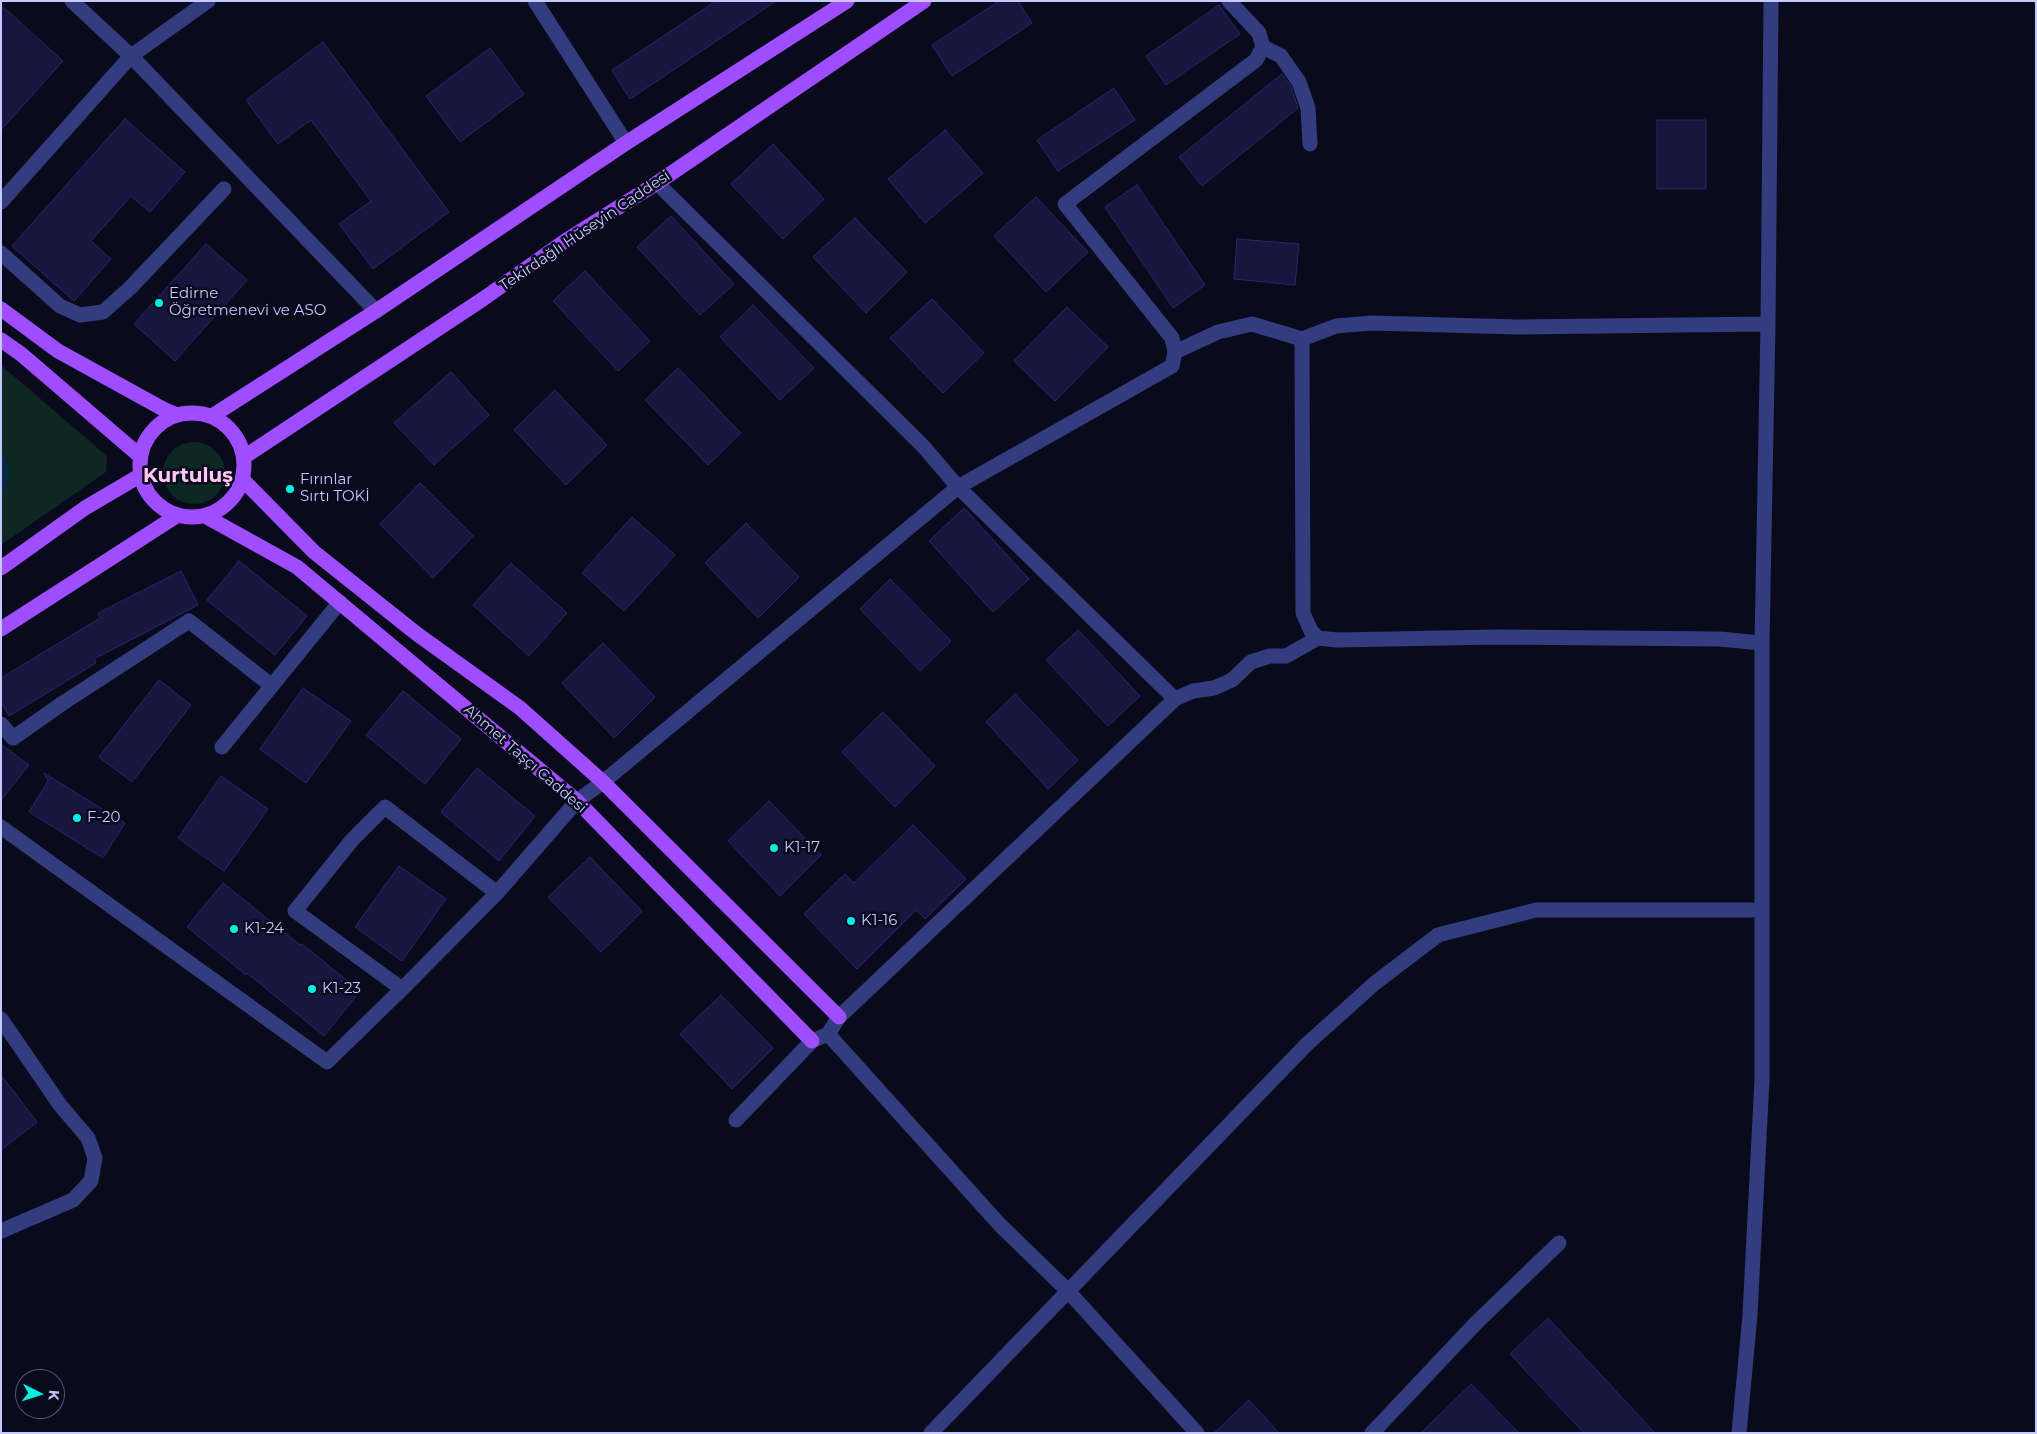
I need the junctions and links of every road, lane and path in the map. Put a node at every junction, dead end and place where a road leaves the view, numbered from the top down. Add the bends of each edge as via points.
1 (72, 1) edge
2 (208, 1) edge
3 (535, 1) edge
4 (848, 1) edge
5 (924, 1) edge
6 (1229, 1) edge
7 (1772, 1) edge
8 (1263, 47) junction
9 (131, 56) junction
10 (626, 144) junction
11 (1310, 144) dead end
12 (657, 183) junction
13 (224, 189) dead end
14 (1, 202) edge
15 (1, 253) edge
16 (1, 309) edge
17 (376, 311) junction
18 (1768, 324) junction
19 (1302, 339) junction
20 (1, 340) edge
21 (1175, 352) junction
22 (177, 415) junction
23 (212, 416) junction
24 (140, 456) junction
25 (244, 457) junction
26 (141, 475) junction
27 (243, 480) junction
28 (958, 486) junction
29 (178, 515) junction
30 (205, 516) junction
31 (1, 568) edge
32 (340, 602) junction
33 (1, 629) edge
34 (1318, 638) junction
35 (1762, 643) junction
36 (272, 686) junction
37 (1175, 699) junction
38 (1, 724) edge
39 (222, 747) dead end
40 (603, 782) junction
41 (577, 801) junction
42 (1, 827) edge
43 (497, 893) junction
44 (1761, 910) junction
45 (402, 989) junction
46 (839, 1017) junction
47 (1, 1019) edge
48 (828, 1034) junction
49 (812, 1041) junction
50 (736, 1120) dead end
51 (1, 1231) edge
52 (1559, 1243) dead end
53 (1067, 1290) junction
54 (931, 1433) edge
55 (1197, 1433) edge
56 (1372, 1433) edge
57 (1739, 1433) edge

1 - 9 street
2 - 9 street
3 - 10 street
4 - 10 main road
5 - 12 main road, Tekirdağlı Hüseyin Caddesi
6 - 8 street via 1259,33
7 - 18 street
8 - 11 street via 1281,56 1299,82 1308,108
8 - 21 street via 1256,60 1065,204 1172,338
9 - 14 street
9 - 17 street
10 - 17 main road
12 - 25 main road, Tekirdağlı Hüseyin Caddesi via 565,241
12 - 28 street via 923,446
13 - 15 street via 103,312 80,315 60,306
16 - 22 main road via 58,351
17 - 23 main road
18 - 19 street via 1518,327 1372,323 1336,326
18 - 35 street
19 - 21 street via 1252,324 1218,332
19 - 34 street via 1303,613
20 - 24 main road
21 - 28 street via 1172,366
22 - 23 main road via 188,412
22 - 24 main road via 152,430
23 - 25 main road via 228,426
24 - 26 main road
25 - 27 main road
26 - 29 main road via 153,500 164,510
26 - 31 main road via 85,508
27 - 30 main road via 235,496 222,508
27 - 40 main road via 314,552 417,634 520,708
28 - 37 street
28 - 40 street
29 - 30 main road via 191,518
29 - 33 main road
30 - 32 main road, Ahmet Taşçı Caddesi via 297,567
32 - 36 street
32 - 41 main road, Ahmet Taşçı Caddesi
34 - 35 street via 1719,639
34 - 37 street via 1286,656 1270,656 1251,662 1232,680 1214,688 1193,691
35 - 44 street
36 - 38 street via 189,621 14,738
36 - 39 street
37 - 46 street
40 - 41 street
40 - 46 main road
41 - 43 street
41 - 49 main road, Ahmet Taşçı Caddesi
42 - 45 street via 326,1062
43 - 45 street
43 - 45 street via 385,807 352,840 295,910
44 - 53 street via 1536,910 1438,936 1375,982 1307,1044
44 - 57 street via 1762,1079 1750,1315
46 - 48 street
47 - 51 street via 60,1105 88,1138 94,1158 91,1181 73,1200
48 - 49 street
48 - 53 street via 1000,1225
49 - 50 street
52 - 56 street via 1476,1323
53 - 54 street
53 - 55 street

